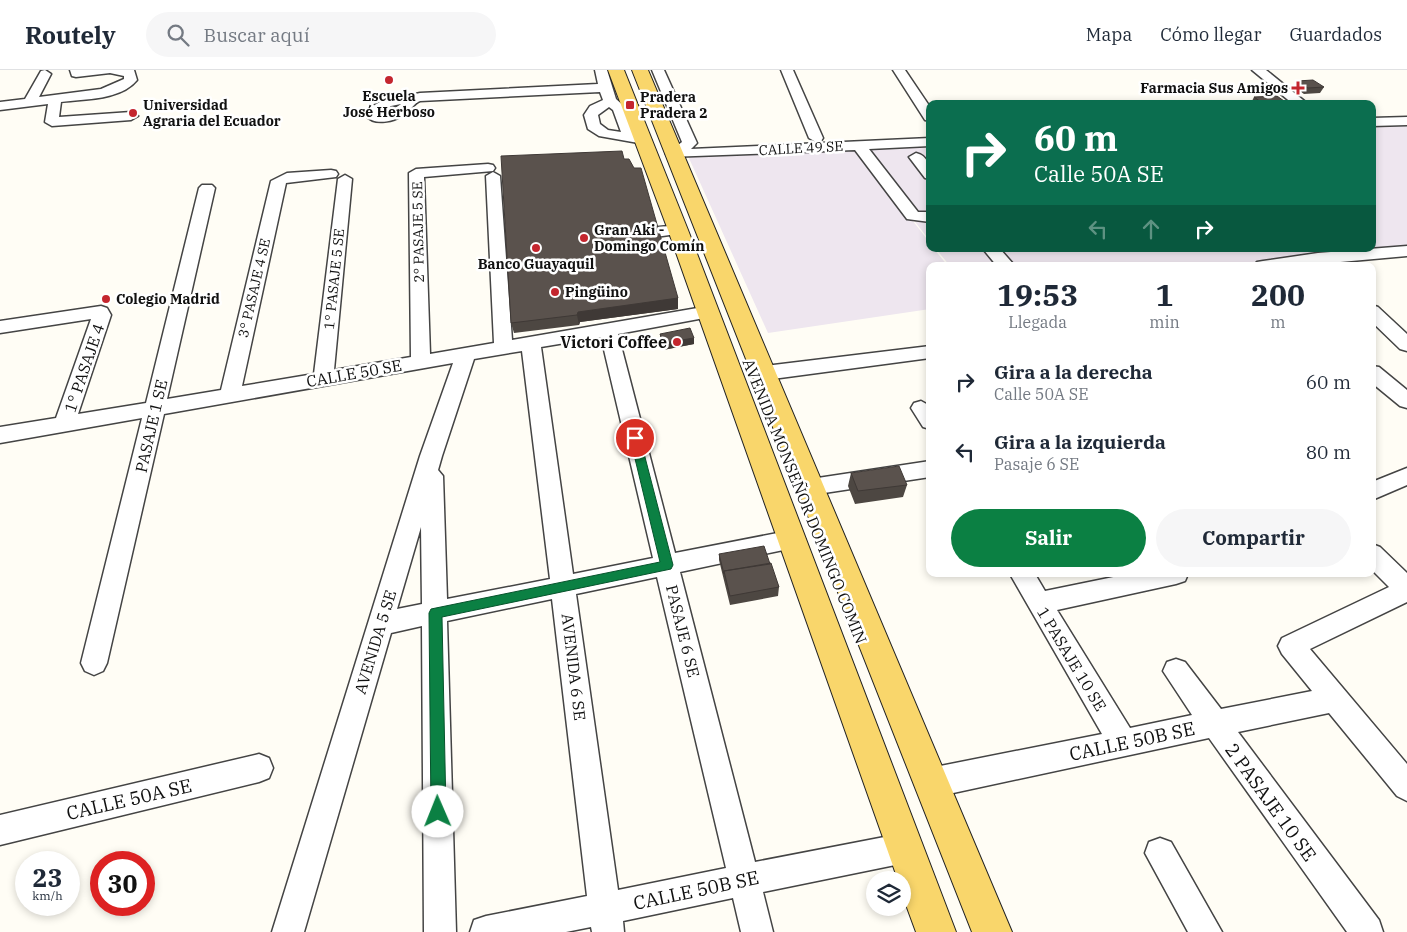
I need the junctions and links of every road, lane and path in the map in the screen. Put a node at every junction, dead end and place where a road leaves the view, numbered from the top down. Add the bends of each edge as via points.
1 (76, 70) edge
2 (106, 70) edge
3 (114, 70) edge
4 (600, 70) edge
5 (624, 70) edge
6 (633, 70) edge
7 (640, 70) edge
8 (658, 70) edge
9 (787, 70) edge
10 (899, 70) edge
11 (1258, 70) edge
12 (45, 74) dead end
13 (610, 86) edge
14 (416, 98) dead end
15 (55, 100) junction
16 (1297, 100) edge
17 (29, 103) junction
18 (0, 106) edge
19 (926, 111) edge
20 (131, 116) dead end
21 (1407, 120) edge
22 (1376, 122) edge
23 (816, 138) dead end
24 (637, 139) junction
25 (926, 142) edge
26 (859, 145) junction
27 (673, 154) junction
28 (916, 157) dead end
29 (926, 170) edge
30 (279, 181) joint
31 (207, 188) dead end
32 (926, 217) edge
33 (678, 230) junction
34 (641, 234) edge
35 (994, 252) edge
36 (1399, 252) edge
37 (1266, 256) edge
38 (1002, 262) edge
39 (1322, 262) edge
40 (1407, 267) edge
41 (709, 312) junction
42 (1376, 315) edge
43 (597, 325) junction
44 (0, 327) edge
45 (531, 343) junction
46 (1407, 345) edge
47 (504, 348) junction
48 (926, 353) edge
49 (466, 354) junction
50 (421, 362) junction
51 (765, 374) junction
52 (1376, 376) edge
53 (323, 379) junction
54 (1395, 393) edge
55 (230, 395) junction
56 (156, 408) junction
57 (64, 424) junction
58 (0, 435) edge
59 (431, 456) junction
60 (926, 470) edge
61 (1407, 476) edge
62 (811, 487) junction
63 (1376, 490) edge
64 (793, 539) junction
65 (1376, 558) edge
66 (666, 565) junction
67 (1024, 577) edge
68 (1162, 577) edge
69 (563, 587) junction
70 (1407, 589) edge
71 (1039, 603) junction
72 (435, 613) junction
73 (380, 624) junction
74 (94, 663) dead end
75 (1176, 672) dead end
76 (1335, 700) junction
77 (1214, 724) junction
78 (1123, 744) junction
79 (259, 768) dead end
80 (1403, 775) edge
81 (930, 783) junction
82 (0, 830) edge
83 (905, 848) junction
84 (1160, 853) dead end
85 (744, 880) junction
86 (607, 920) edge
87 (288, 932) edge
88 (440, 932) edge
89 (486, 932) edge
90 (757, 932) edge
91 (936, 932) edge
92 (953, 932) edge
93 (976, 932) edge
94 (992, 932) edge
95 (1206, 932) edge
96 (1367, 932) edge

1 - 2 street via 76,73
3 - 15 street via 130,73 131,80 102,93
4 - 13 street, AVENIDA MONSEÑOR DOMINGO COMIN
5 - 92 street, AVENIDA MONSEÑOR DOMINGO COMIN
6 - 93 street, AVENIDA MONSEÑOR DOMINGO COMIN
7 - 27 main road, AVENIDA MONSEÑOR DOMINGO COMIN
8 - 27 street via 690,143
9 - 23 street
10 - 19 street
11 - 16 street
12 - 17 street
13 - 14 street
13 - 24 main road, AVENIDA MONSEÑOR DOMINGO COMIN
13 - 24 street via 591,115 590,122 604,133
15 - 17 street
15 - 20 street via 52,122
17 - 18 street
21 - 22 street
24 - 33 main road, AVENIDA MONSEÑOR DOMINGO COMIN
25 - 26 street, CALLE 49 SE
26 - 27 street, CALLE 49 SE
26 - 32 street via 913,216
27 - 51 main road, AVENIDA MONSEÑOR DOMINGO COMIN
28 - 29 street
30 - 53 street, 1° PASAJE 5 SE via 287,177 338,176
30 - 55 street, 3° PASAJE 4 SE
31 - 56 street, PASAJE 1 SE
33 - 34 street
33 - 41 main road, AVENIDA MONSEÑOR DOMINGO COMIN
35 - 38 street
36 - 39 street
36 - 40 street
37 - 39 street
41 - 43 street, CALLE 50 SE
41 - 64 main road, AVENIDA MONSEÑOR DOMINGO COMIN
42 - 46 street
43 - 45 street, CALLE 50 SE
43 - 66 street, PASAJE 6 SE
44 - 57 street, 1° PASAJE 4 via 100,312 102,315
45 - 47 street, CALLE 50 SE
45 - 69 street, AVENIDA 6 SE
47 - 49 street, CALLE 50 SE
47 - 50 street, 2° PASAJE 5 SE via 490,172 416,173
48 - 51 street
49 - 50 street, CALLE 50 SE
49 - 59 street, AVENIDA 5 SE
50 - 53 street, CALLE 50 SE
51 - 62 main road, AVENIDA MONSEÑOR DOMINGO COMIN
52 - 54 street
53 - 55 street, CALLE 50 SE
55 - 56 street, CALLE 50 SE
56 - 57 street, CALLE 50 SE
56 - 74 street, PASAJE 1 SE
57 - 58 street, CALLE 50 SE
59 - 72 street
59 - 73 street, AVENIDA 5 SE
60 - 62 street
61 - 63 street
62 - 81 main road, AVENIDA MONSEÑOR DOMINGO COMIN
64 - 66 street
64 - 83 main road, AVENIDA MONSEÑOR DOMINGO COMIN
65 - 70 street
66 - 69 street
66 - 85 street, PASAJE 6 SE
67 - 71 street, 1 PASAJE 10 SE
68 - 71 street
69 - 72 street
69 - 86 street, AVENIDA 6 SE
70 - 76 street via 1291,646
71 - 78 street, 1 PASAJE 10 SE
72 - 73 street
72 - 88 street
73 - 87 street, AVENIDA 5 SE
75 - 77 street, 2 PASAJE 10 SE
76 - 77 street, CALLE 50B SE
76 - 80 street
77 - 78 street, CALLE 50B SE
77 - 96 street, 2 PASAJE 10 SE
78 - 81 street, CALLE 50B SE
79 - 82 street, CALLE 50A SE
81 - 94 main road, AVENIDA MONSEÑOR DOMINGO COMIN
83 - 85 street, CALLE 50B SE
83 - 91 main road, AVENIDA MONSEÑOR DOMINGO COMIN
84 - 95 street
85 - 86 street, CALLE 50B SE
85 - 90 street, PASAJE 6 SE
86 - 89 street, CALLE 50B SE

